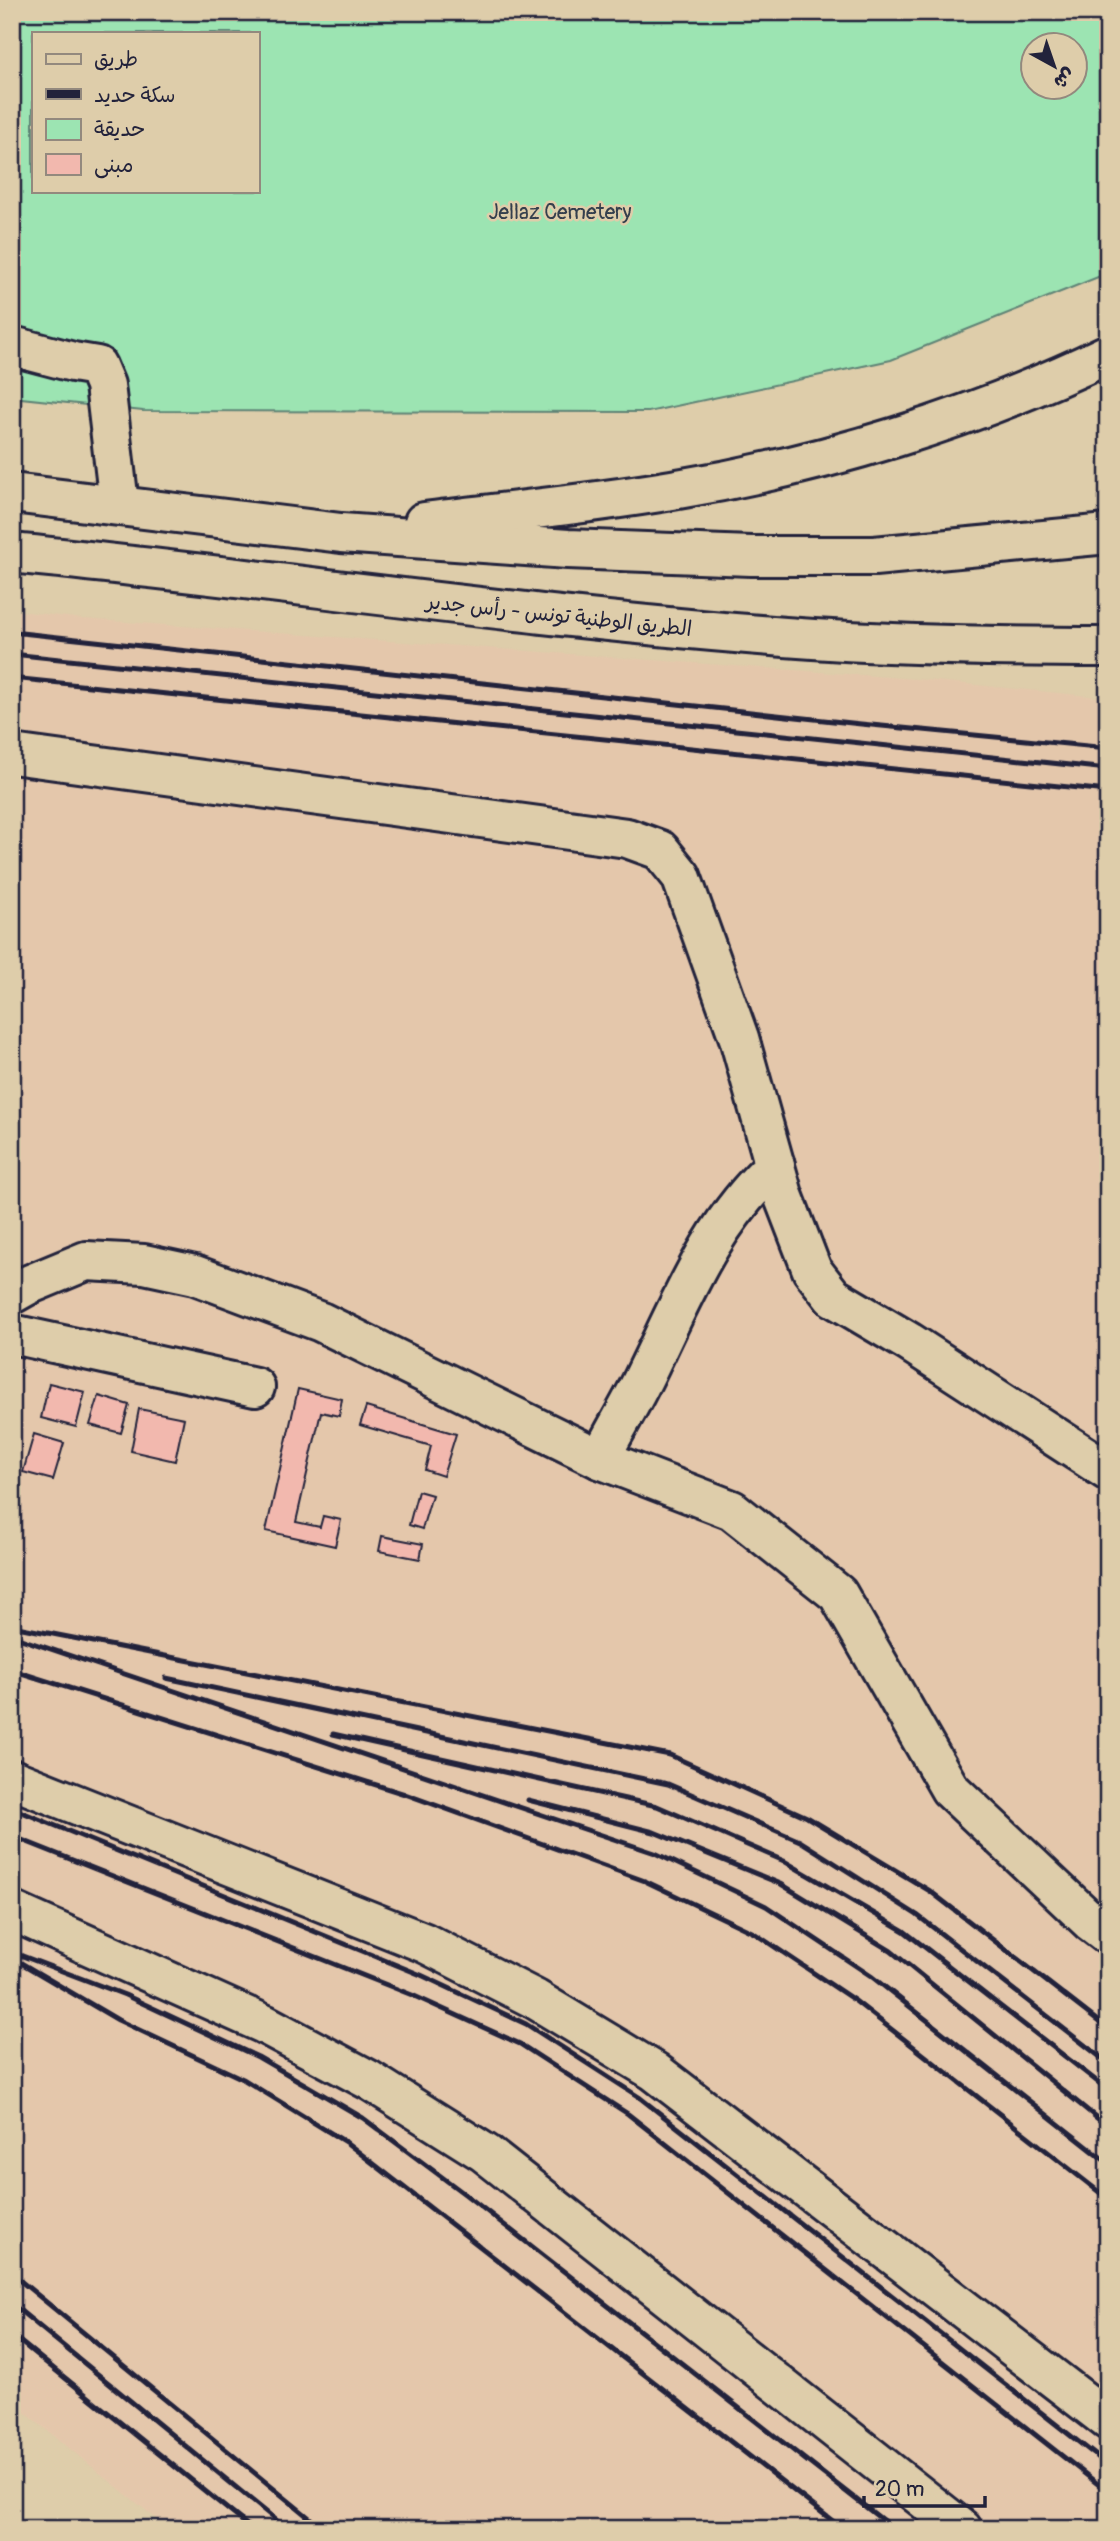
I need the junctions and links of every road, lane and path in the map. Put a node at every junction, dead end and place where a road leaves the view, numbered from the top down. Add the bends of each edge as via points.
1 (12, 346) edge
2 (1108, 354) edge
3 (12, 493) edge
4 (119, 504) junction
5 (341, 533) junction
6 (1108, 534) edge
7 (12, 553) edge
8 (1108, 648) edge
9 (12, 754) edge
10 (775, 1164) junction
11 (12, 1294) edge
12 (12, 1334) edge
13 (255, 1387) dead end
14 (600, 1458) junction
15 (1108, 1471) edge
16 (12, 1779) edge
17 (12, 1911) edge
18 (1108, 1935) edge
19 (1108, 2420) edge
20 (962, 2529) edge

1 - 4 main road via 97,366 105,385
2 - 5 main road via 939,423 795,465 672,490
3 - 4 main road
4 - 5 main road
5 - 6 main road via 568,550 751,556 874,556
7 - 8 main road, الطريق الوطنية تونس - رأس جدير via 761,635
9 - 10 main road via 627,838 660,850 681,876 702,930
10 - 14 main road via 750,1188 708,1246
10 - 15 main road via 812,1270 833,1297
11 - 14 main road via 86,1261 144,1264 195,1275 321,1322
12 - 13 main road
14 - 18 main road via 732,1510 838,1594 950,1789
16 - 19 main road via 425,1943 536,1999 654,2071
17 - 20 main road via 264,2024 369,2080 485,2153

